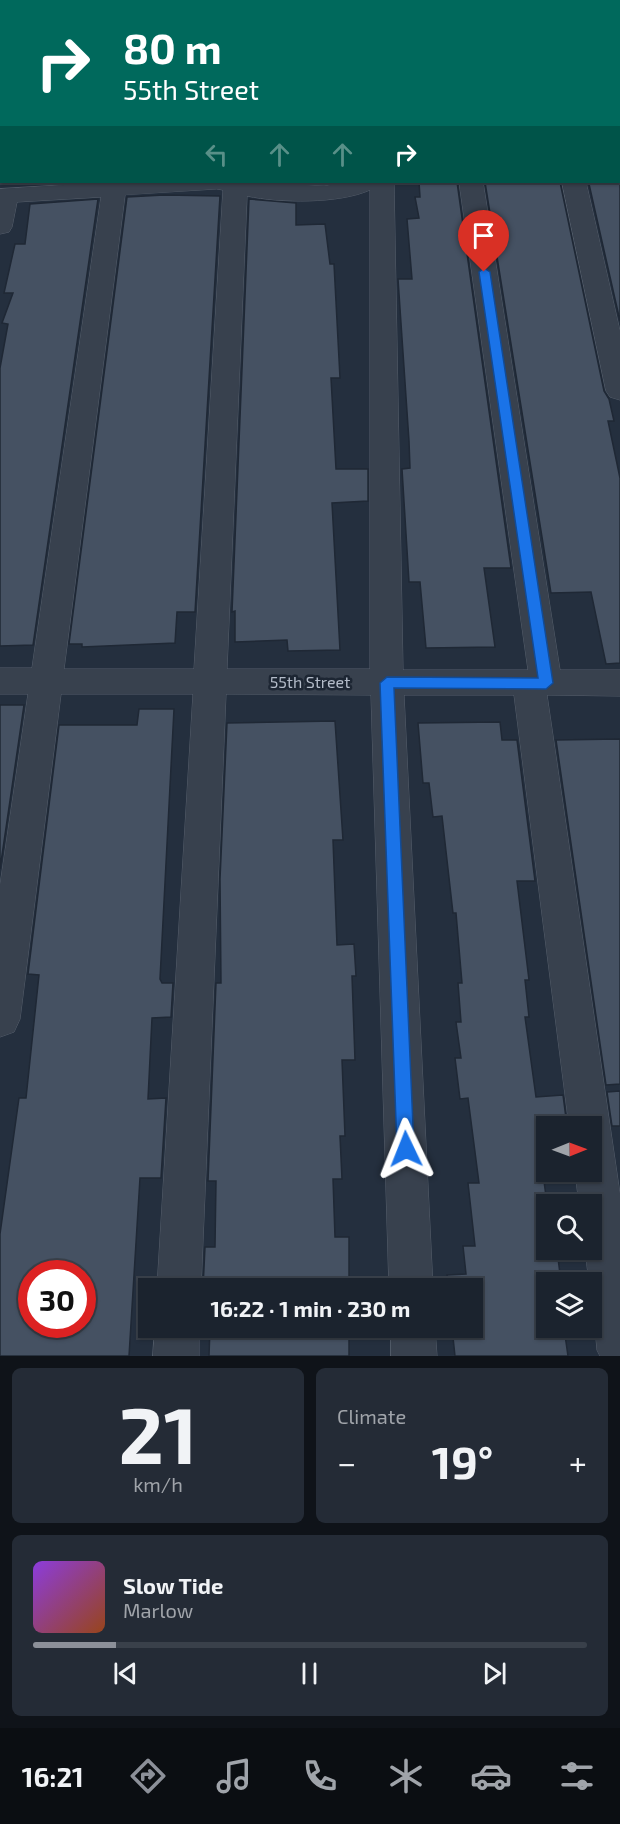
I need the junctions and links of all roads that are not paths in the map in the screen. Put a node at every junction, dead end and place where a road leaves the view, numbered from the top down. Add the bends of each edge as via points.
1 (200, 183) edge
2 (220, 183) edge
3 (366, 183) edge
4 (382, 183) edge
5 (471, 183) edge
6 (574, 183) edge
7 (114, 188) junction
8 (235, 188) junction
9 (3, 196) edge
10 (0, 226) edge
11 (620, 391) edge
12 (0, 681) edge
13 (47, 681) junction
14 (210, 682) junction
15 (387, 683) junction
16 (546, 683) junction
17 (620, 683) edge
18 (0, 1019) edge
19 (589, 1116) edge
20 (597, 1182) edge
21 (180, 1278) edge
22 (411, 1278) edge
23 (177, 1338) edge
24 (413, 1338) edge
25 (620, 1350) edge
26 (176, 1356) edge
27 (414, 1356) edge

1 - 7 street
2 - 8 street
3 - 8 street via 324,193
4 - 15 street
5 - 16 street
6 - 11 street
7 - 9 street
7 - 13 street
8 - 14 street
9 - 10 street
12 - 13 street, 55th Street
13 - 14 street, 55th Street
13 - 18 street
14 - 15 street, 55th Street
14 - 21 street
15 - 16 street, 55th Street
15 - 22 street
16 - 17 street, 55th Street
16 - 19 street via 529,683
20 - 25 street
23 - 26 street
24 - 27 street

